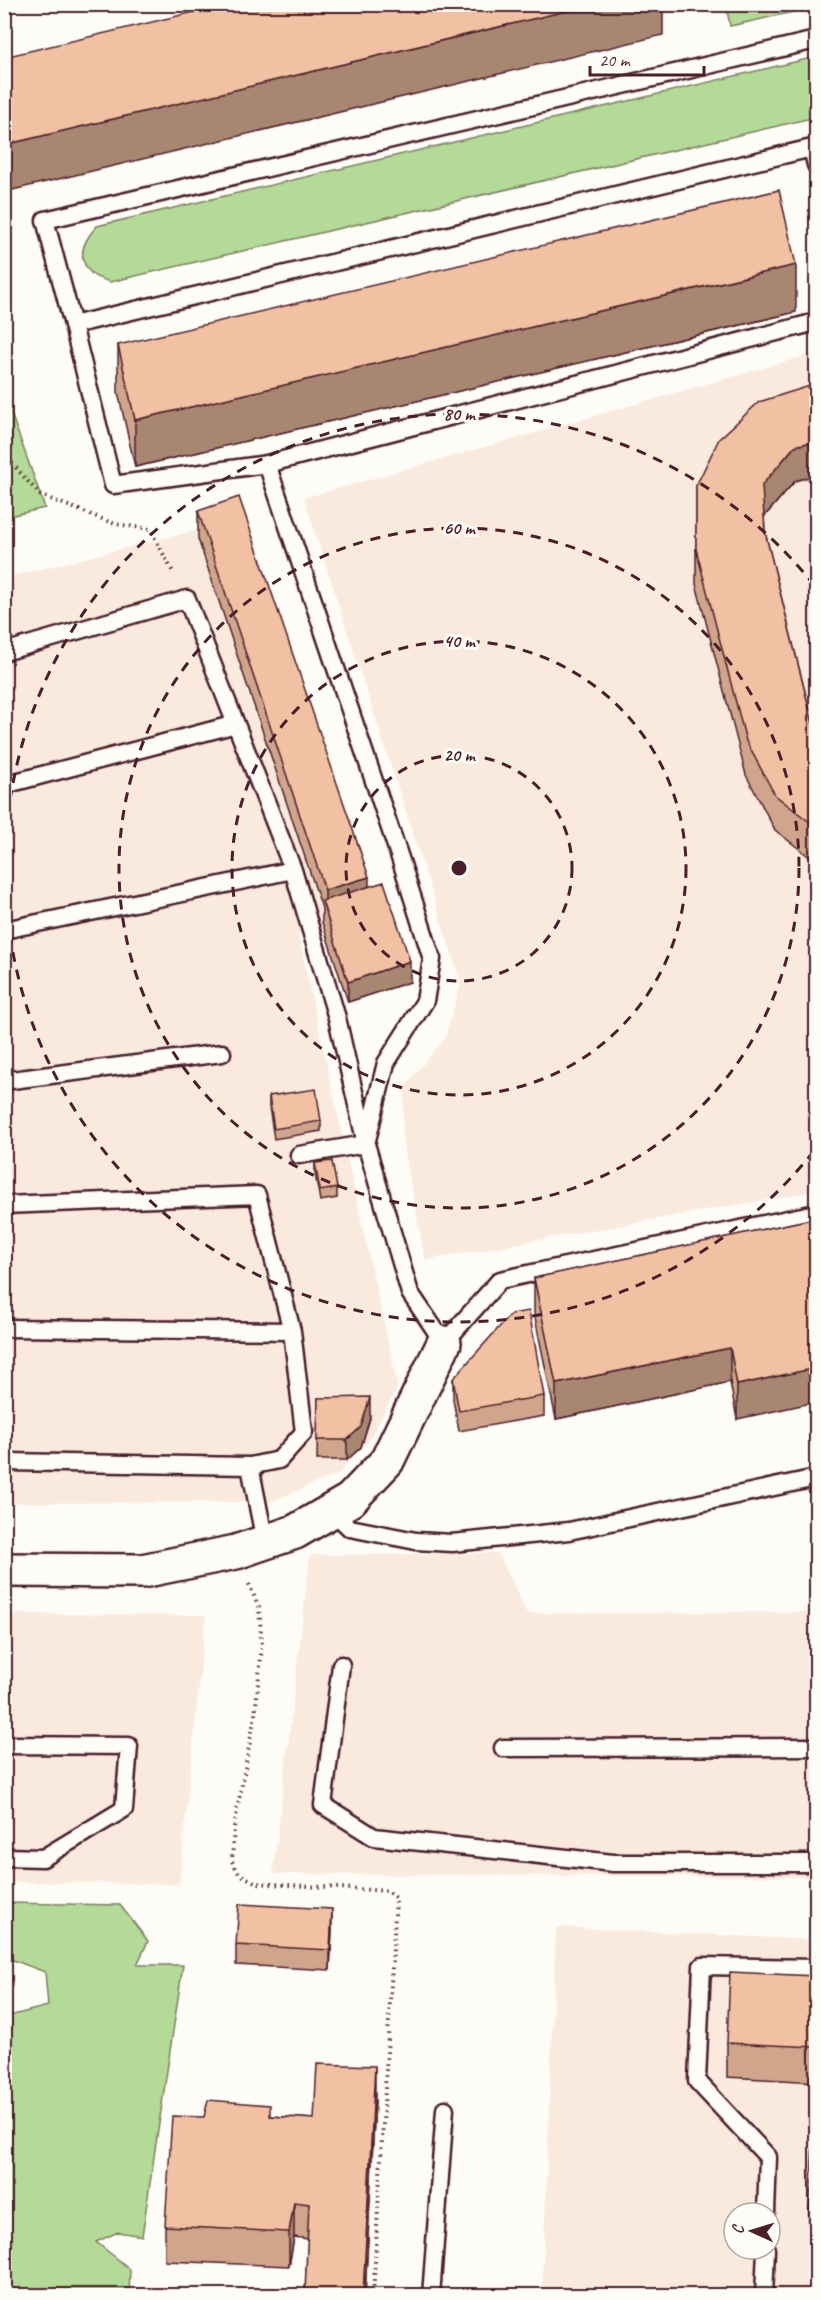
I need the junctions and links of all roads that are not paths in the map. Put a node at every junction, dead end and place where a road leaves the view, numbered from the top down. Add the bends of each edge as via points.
1 (816, 40) edge
2 (814, 147) edge
3 (816, 165) edge
4 (816, 322) edge
5 (73, 325) junction
6 (267, 464) junction
7 (4, 652) edge
8 (236, 724) junction
9 (4, 785) edge
10 (293, 870) junction
11 (4, 930) edge
12 (222, 1053) dead end
13 (4, 1082) edge
14 (366, 1143) junction
15 (299, 1155) dead end
16 (4, 1205) edge
17 (816, 1213) edge
18 (4, 1328) edge
19 (292, 1331) junction
20 (444, 1342) junction
21 (4, 1462) edge
22 (250, 1466) junction
23 (816, 1478) edge
24 (332, 1511) junction
25 (250, 1547) junction
26 (4, 1570) edge
27 (341, 1665) dead end
28 (4, 1745) edge
29 (816, 1747) edge
30 (503, 1748) dead end
31 (4, 1857) edge
32 (816, 1863) edge
33 (816, 1968) edge
34 (445, 2109) dead end
35 (766, 2201) edge
36 (765, 2261) edge
37 (430, 2295) edge
38 (764, 2295) edge

1 - 5 lane via 45,220
2 - 3 lane
2 - 5 lane
4 - 6 lane
5 - 6 lane via 113,485
6 - 14 lane via 432,958 425,1001 386,1063
7 - 8 lane via 187,599
8 - 9 lane
8 - 10 lane
10 - 11 lane
10 - 14 lane via 337,1018
12 - 13 lane
14 - 15 lane
14 - 20 lane via 410,1293
16 - 19 lane via 257,1195
17 - 20 lane via 500,1280
18 - 19 lane
19 - 22 lane via 304,1432 279,1460
20 - 24 street via 387,1461 350,1500
21 - 22 lane
22 - 25 lane
23 - 24 lane via 570,1531 452,1543 416,1541 350,1528
24 - 25 street via 295,1532
25 - 26 street via 142,1572
27 - 32 lane via 323,1805 374,1837 613,1863
28 - 31 lane via 129,1746 124,1809 43,1858
29 - 30 lane
33 - 35 lane via 702,1966 697,2081 768,2157
34 - 37 lane
36 - 38 lane

